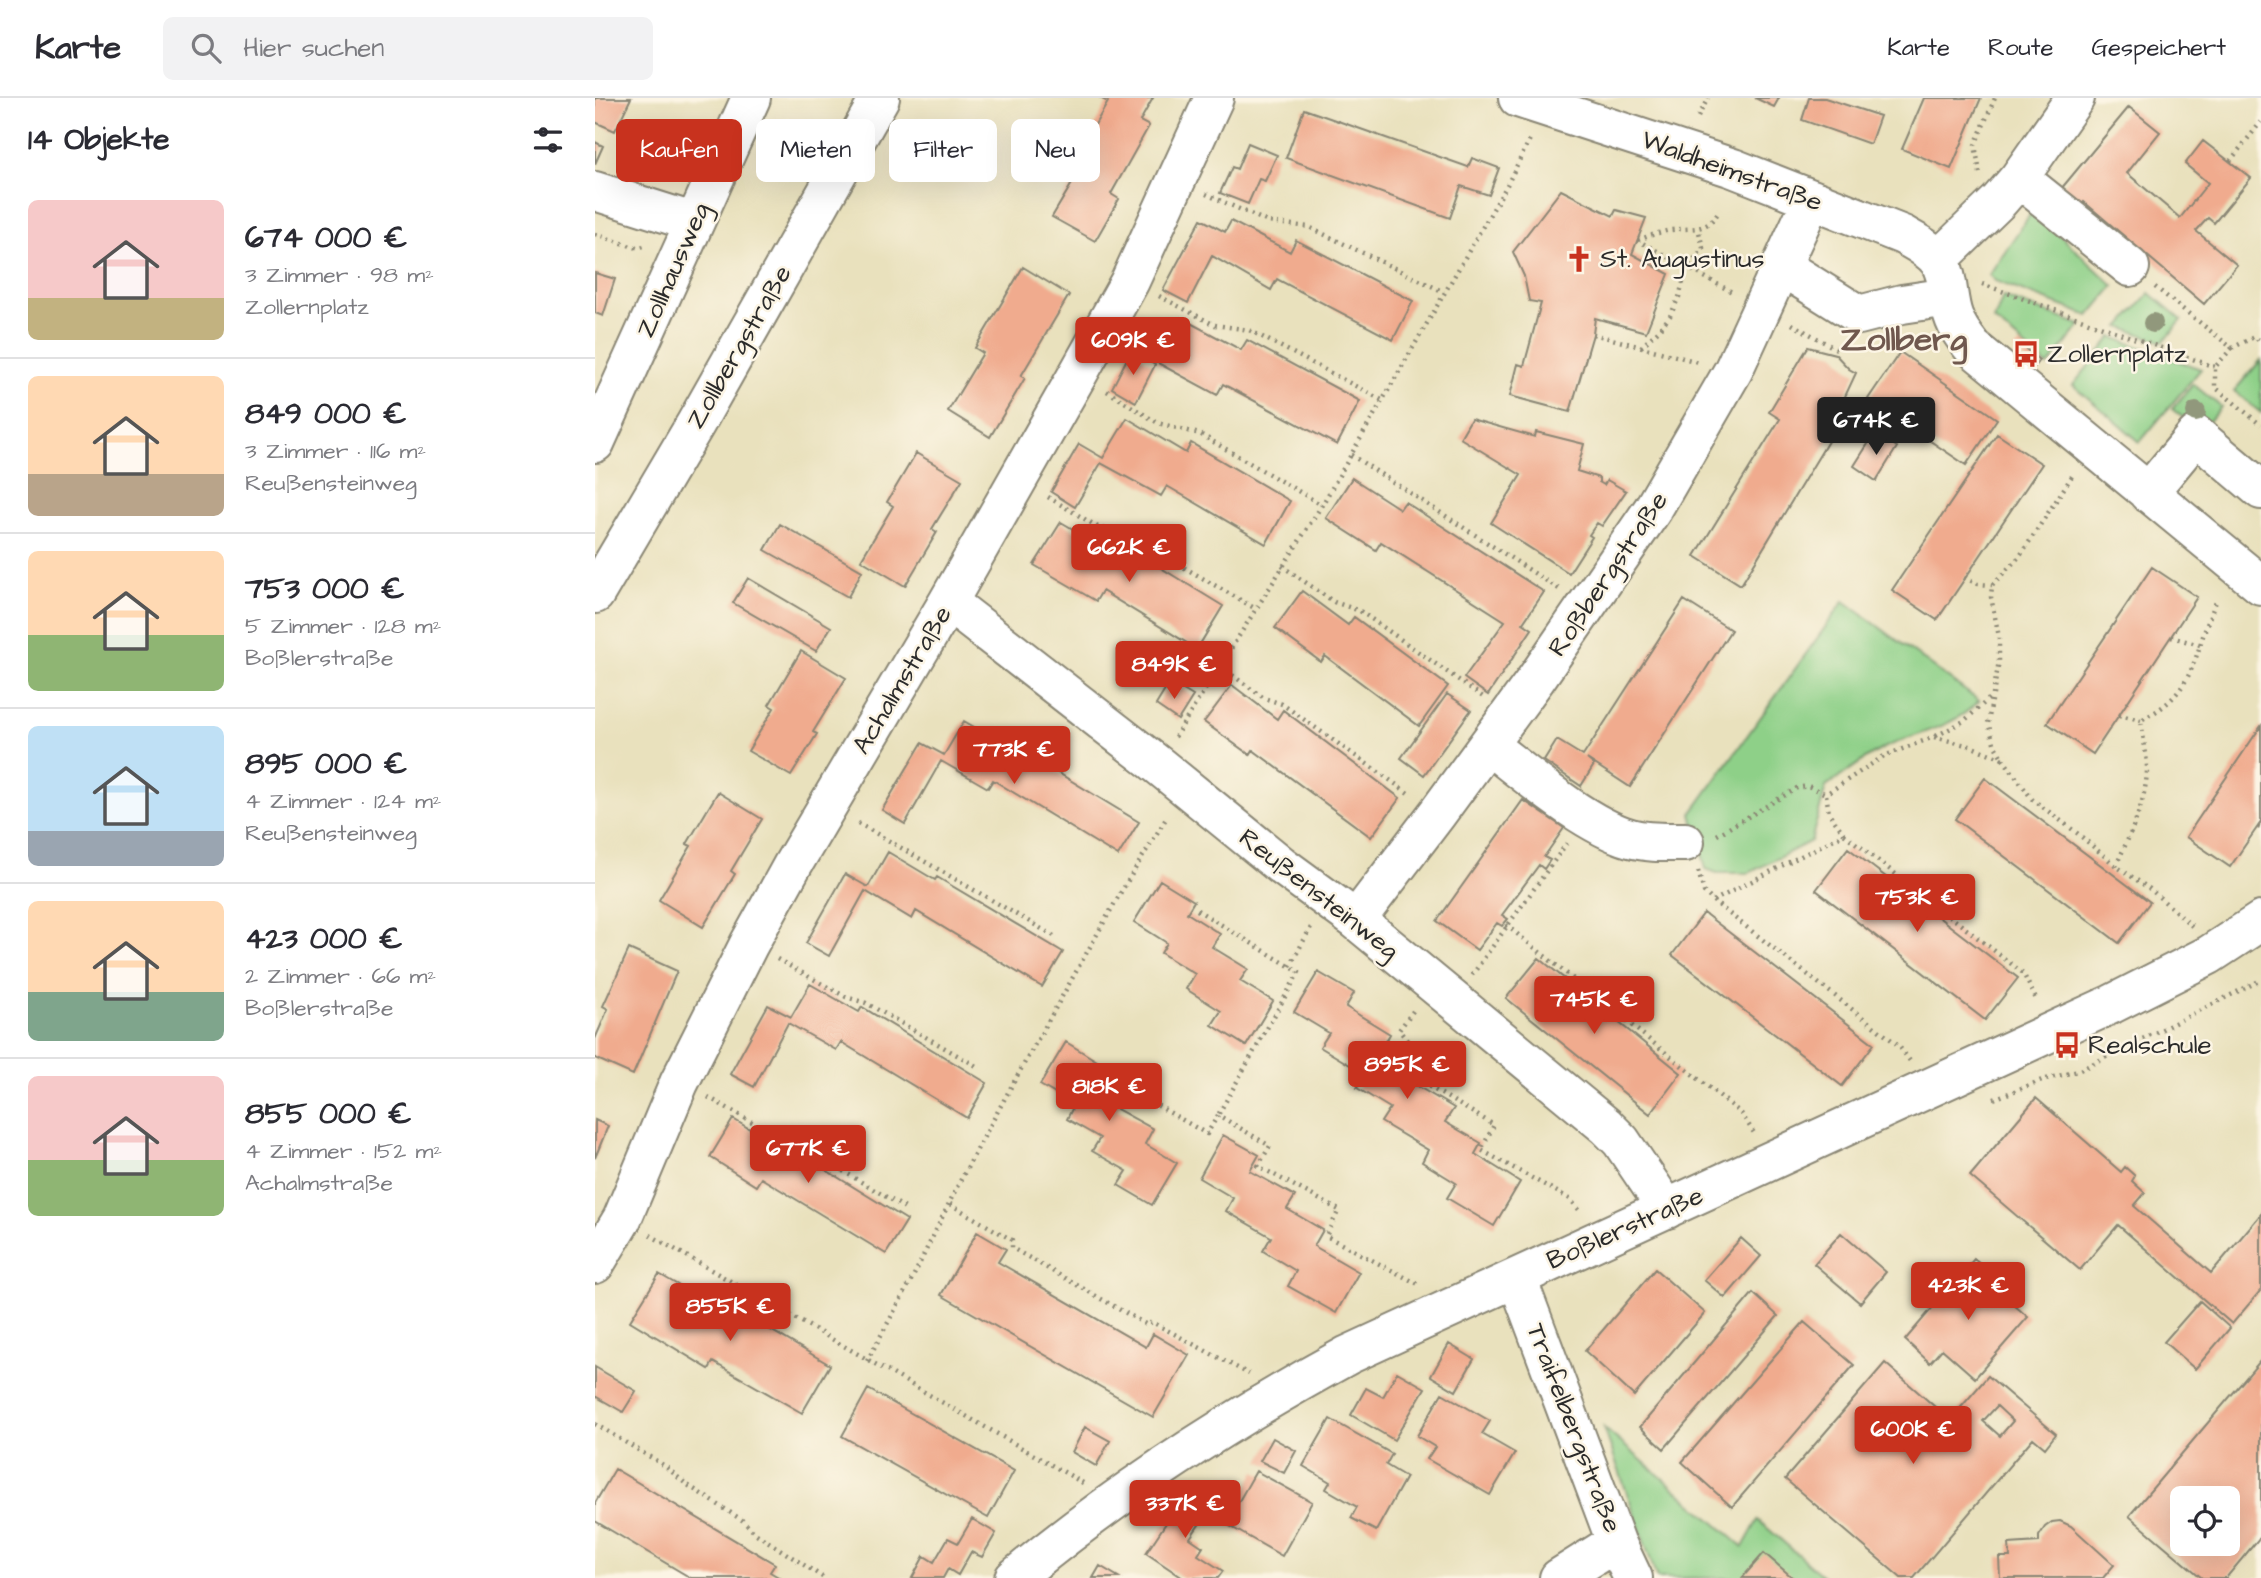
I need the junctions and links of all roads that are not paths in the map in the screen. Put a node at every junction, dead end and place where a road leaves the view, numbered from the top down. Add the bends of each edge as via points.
1 (751, 98) edge
2 (880, 98) edge
3 (1215, 98) edge
4 (2075, 98) edge
5 (1530, 102) edge
6 (2019, 178) junction
7 (595, 191) edge
8 (1812, 199) junction
9 (693, 222) junction
10 (1781, 266) junction
11 (2130, 267) road end
12 (1944, 277) junction
13 (595, 443) edge
14 (2261, 490) edge
15 (2148, 493) junction
16 (2261, 585) edge
17 (595, 594) edge
18 (948, 603) junction
19 (1499, 730) junction
20 (1690, 844) road end
21 (1343, 911) junction
22 (2261, 921) edge
23 (1667, 1209) junction
24 (595, 1264) edge
25 (1517, 1278) junction
26 (1616, 1542) junction
27 (1014, 1578) edge
28 (1559, 1578) edge
29 (1633, 1578) edge

1 - 9 street, Zollhausweg
2 - 17 street, Zollbergstraße
3 - 18 street, Achalmstraße via 1130,281
4 - 6 street
5 - 8 street, Waldheimstraße via 1733,168
6 - 11 street
6 - 12 street
7 - 9 street
8 - 10 street, Roßbergstraße
8 - 12 street, Waldheimstraße via 1903,235 1928,251
9 - 13 street, Zollhausweg
10 - 12 street via 1859,315 1902,304
10 - 19 street, Roßbergstraße via 1733,371 1679,466
12 - 15 street via 1953,317 1973,348
14 - 15 street via 2196,435
15 - 16 street
18 - 21 street, Reußensteinweg
18 - 24 street, Achalmstraße via 749,944 679,1083 622,1219
19 - 20 street via 1585,816 1631,838
19 - 21 street, Roßbergstraße via 1437,814
21 - 23 street, Reußensteinweg via 1607,1126
22 - 23 street, Boßlerstraße via 2153,984
23 - 25 street, Boßlerstraße
25 - 26 street, Traifelbergstraße
25 - 27 street, Boßlerstraße via 1348,1355 1279,1393 1111,1501
26 - 28 street
26 - 29 street, Traifelbergstraße

